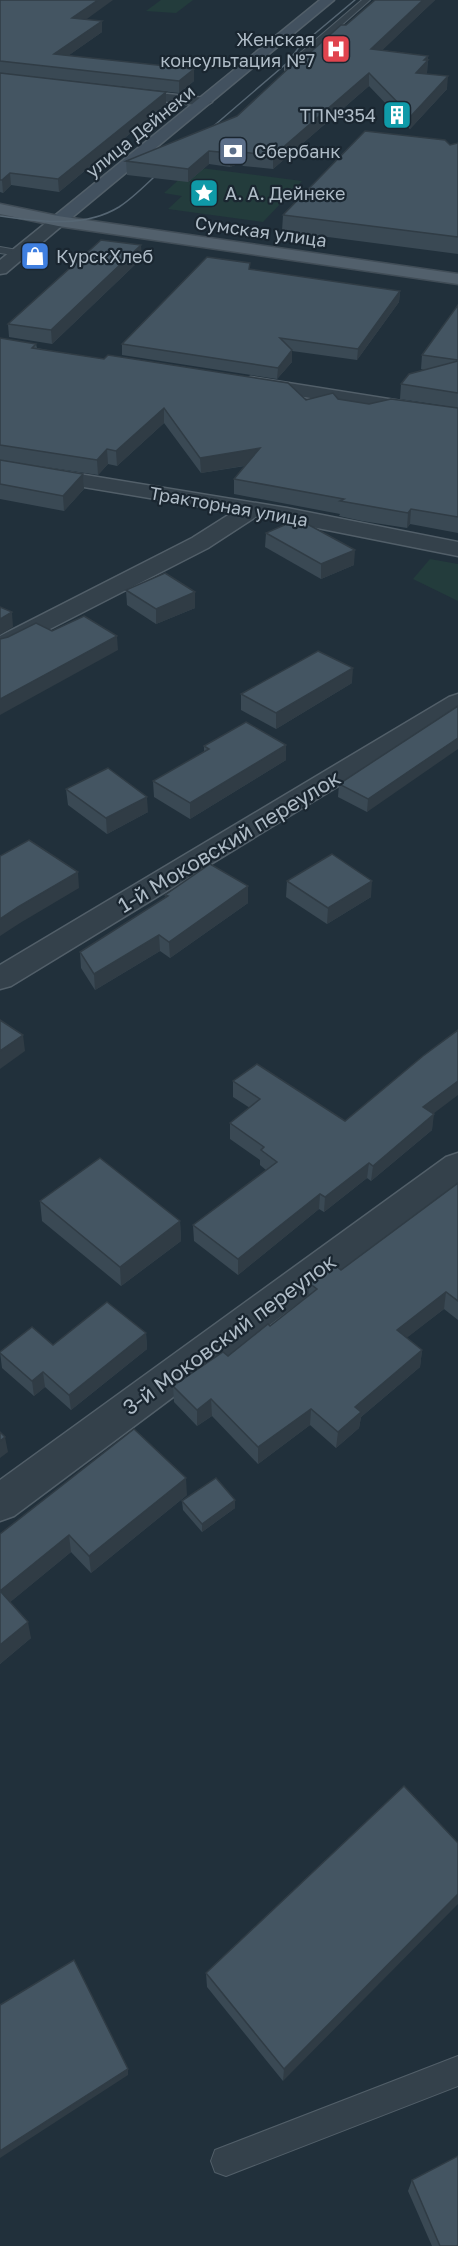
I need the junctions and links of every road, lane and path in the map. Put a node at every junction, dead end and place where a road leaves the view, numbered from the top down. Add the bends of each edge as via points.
1 (328, 0) edge
2 (366, 0) edge
3 (288, 68) edge
4 (106, 91) edge
5 (205, 102) junction
6 (0, 209) edge
7 (0, 218) edge
8 (58, 221) junction
9 (0, 250) edge
10 (20, 253) junction
11 (0, 269) edge
12 (458, 279) edge
13 (236, 381) edge
14 (458, 416) edge
15 (0, 467) edge
16 (252, 510) junction
17 (458, 549) edge
18 (0, 645) edge
19 (458, 702) edge
20 (0, 979) edge
21 (458, 1166) edge
22 (0, 1503) edge
23 (458, 2071) edge
24 (226, 2161) dead end

1 - 5 main road, улица Дейнеки
2 - 3 lane
4 - 5 street
5 - 8 main road, улица Дейнеки
6 - 8 main road, Сумская улица
7 - 8 main road, Сумская улица
8 - 10 street
8 - 12 main road, Сумская улица
9 - 10 lane
10 - 11 street
13 - 14 street
15 - 16 street, Тракторная улица
16 - 17 street, Тракторная улица
16 - 18 street via 200,543
19 - 20 street, 1-й Моковский переулок
21 - 22 street, 3-й Моковский переулок
23 - 24 lane

